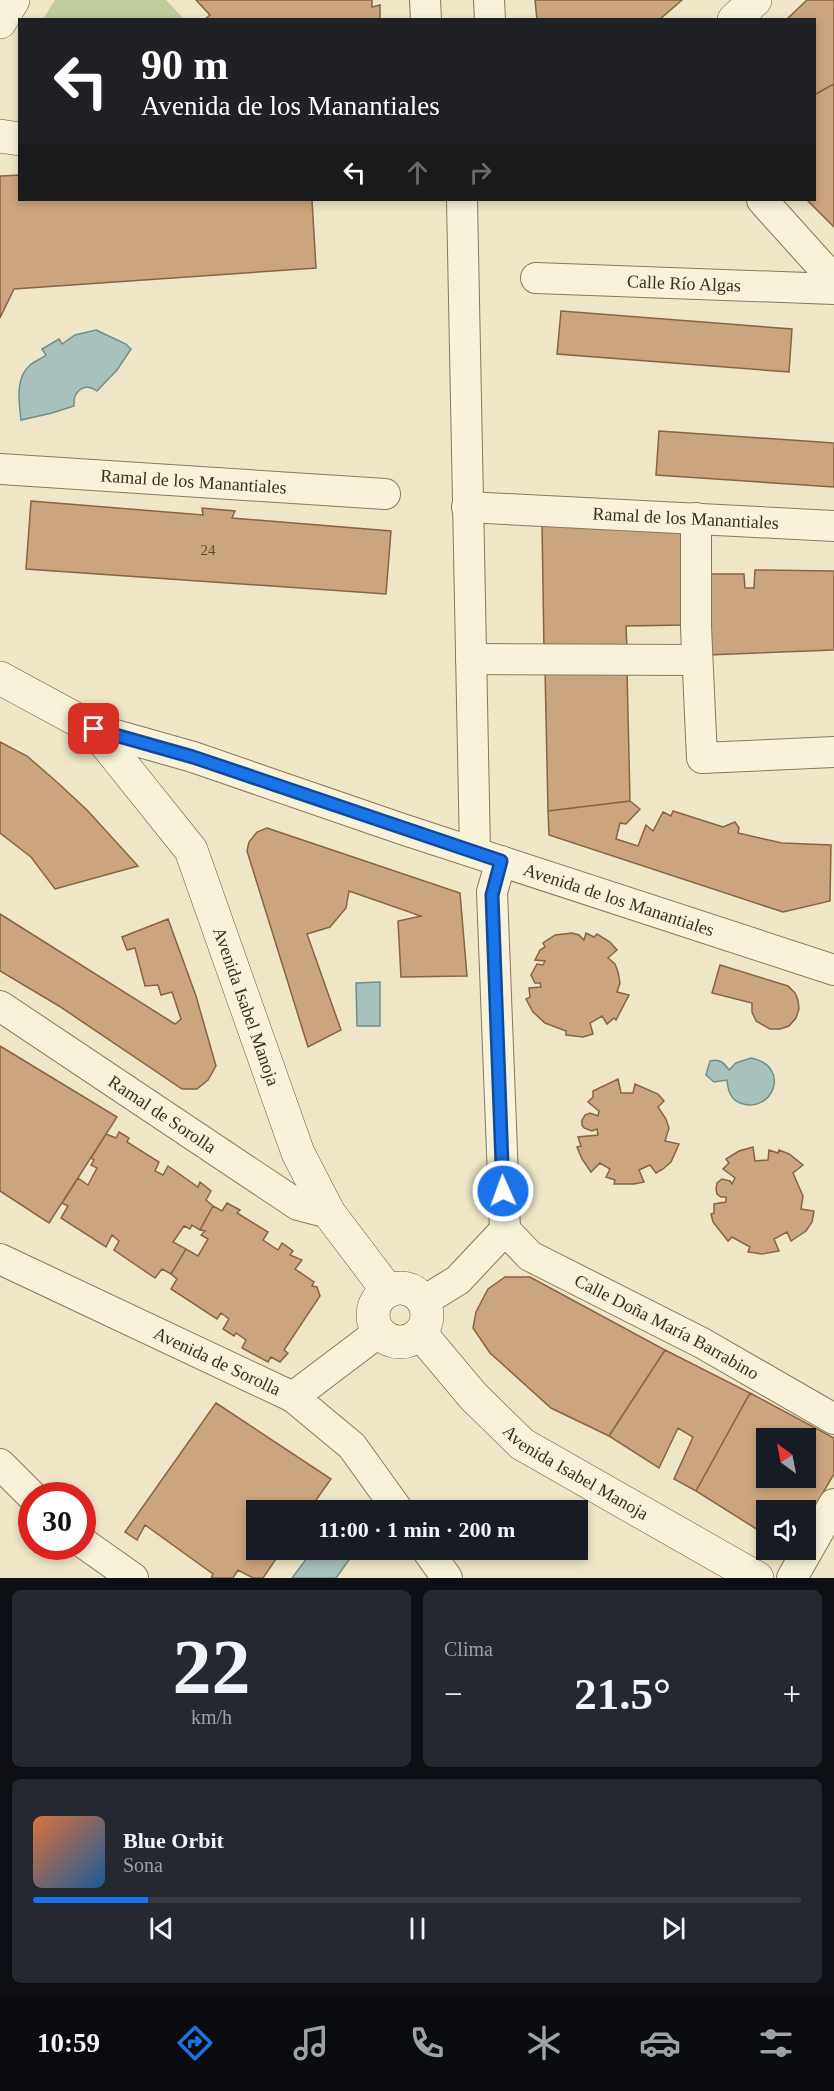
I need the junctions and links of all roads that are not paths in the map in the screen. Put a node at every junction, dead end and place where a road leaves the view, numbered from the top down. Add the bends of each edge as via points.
1 (13, 0) edge
2 (425, 0) edge
3 (489, 0) edge
4 (754, 0) edge
5 (426, 18) edge
6 (490, 18) edge
7 (736, 18) edge
8 (0, 22) edge
9 (0, 136) edge
10 (18, 139) edge
11 (462, 201) edge
12 (763, 201) edge
13 (536, 278) dead end
14 (834, 280) edge
15 (834, 289) edge
16 (0, 470) edge
17 (385, 494) dead end
18 (467, 507) junction
19 (696, 518) junction
20 (834, 526) edge
21 (471, 659) junction
22 (697, 660) junction
23 (0, 678) edge
24 (94, 729) junction
25 (834, 752) edge
26 (488, 856) junction
27 (834, 970) edge
28 (0, 1006) edge
29 (329, 1213) junction
30 (505, 1230) junction
31 (0, 1259) edge
32 (388, 1291) junction
33 (424, 1301) junction
34 (379, 1332) junction
35 (421, 1334) junction
36 (293, 1397) junction
37 (834, 1419) edge
38 (0, 1464) edge
39 (18, 1482) edge
40 (391, 1500) edge
41 (834, 1504) edge
42 (96, 1552) edge
43 (434, 1560) edge
44 (133, 1578) edge
45 (447, 1578) edge
46 (757, 1578) edge
47 (792, 1578) edge

1 - 8 main road
2 - 5 street
3 - 6 street
4 - 7 main road
9 - 10 main road
11 - 18 street
12 - 14 street
13 - 15 street, Calle Río Algas
16 - 17 street, Ramal de los Manantiales
18 - 19 street, Ramal de los Manantiales
18 - 21 street
19 - 20 street, Ramal de los Manantiales
19 - 22 street
21 - 22 street
21 - 26 street
22 - 25 street via 702,758
23 - 24 main road, Avenida de los Manantiales
24 - 26 street, Avenida de los Manantiales via 193,757
24 - 29 main road, Avenida Isabel Manoja via 191,850 298,1153
26 - 27 street, Avenida de los Manantiales
26 - 30 street
28 - 29 street, Ramal de Sorolla via 298,1205
29 - 32 main road, Avenida Isabel Manoja
30 - 33 street via 458,1280
30 - 37 street, Calle Doña María Barrabino via 530,1256 702,1343
31 - 36 street, Avenida de Sorolla
32 - 33 main road via 408,1289
32 - 34 main road via 374,1310
33 - 35 main road via 428,1318
34 - 35 main road via 399,1343
34 - 36 street
35 - 46 main road, Avenida Isabel Manoja via 473,1396 522,1444
36 - 40 street, Avenida de Sorolla via 352,1446
38 - 39 street
41 - 47 street
42 - 44 street
43 - 45 street

